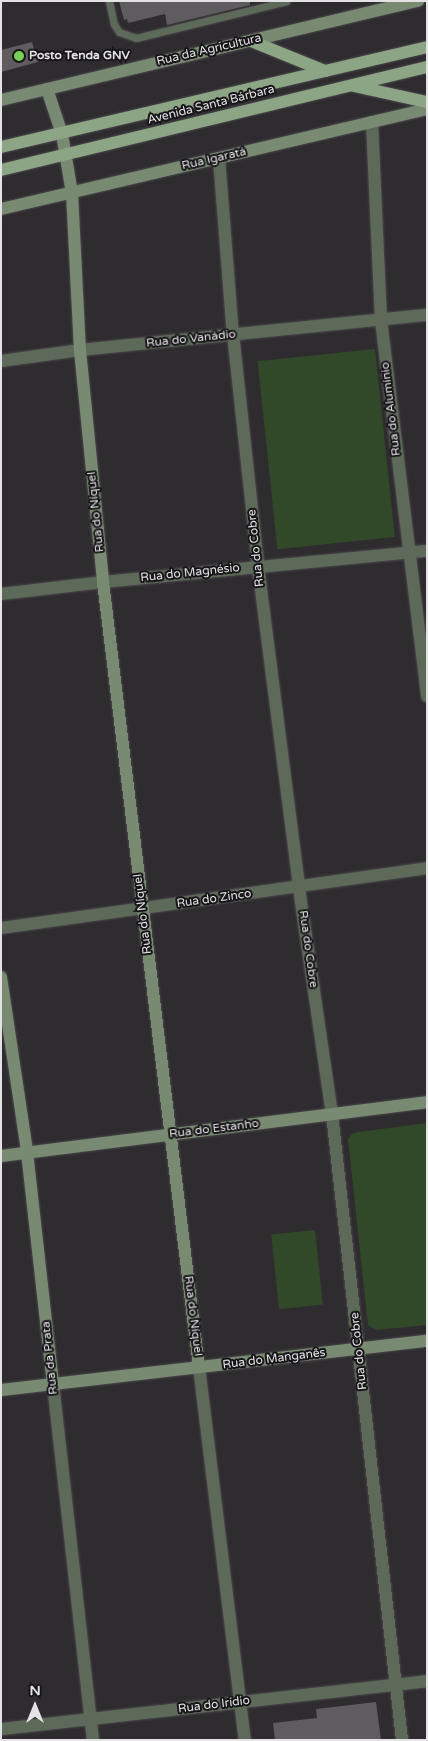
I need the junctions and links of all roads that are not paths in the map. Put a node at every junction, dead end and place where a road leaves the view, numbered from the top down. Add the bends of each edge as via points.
1 (109, 1) edge
2 (287, 1) edge
3 (418, 1) edge
4 (251, 41) junction
5 (427, 47) edge
6 (427, 67) edge
7 (325, 71) junction
8 (351, 85) junction
9 (47, 89) junction
10 (1, 100) edge
11 (427, 102) edge
12 (427, 109) edge
13 (372, 122) junction
14 (62, 134) junction
15 (1, 148) edge
16 (67, 154) junction
17 (219, 158) junction
18 (1, 170) edge
19 (72, 193) junction
20 (1, 209) edge
21 (427, 315) edge
22 (381, 320) junction
23 (233, 334) junction
24 (80, 350) junction
25 (1, 361) edge
26 (427, 551) edge
27 (408, 553) junction
28 (258, 566) junction
29 (103, 582) junction
30 (1, 594) edge
31 (427, 696) edge
32 (427, 868) edge
33 (299, 888) junction
34 (143, 909) junction
35 (1, 928) edge
36 (1, 977) edge
37 (427, 1102) edge
38 (332, 1114) junction
39 (170, 1134) junction
40 (27, 1152) junction
41 (1, 1156) edge
42 (427, 1341) edge
43 (359, 1349) junction
44 (199, 1367) junction
45 (53, 1384) junction
46 (1, 1390) edge
47 (427, 1681) edge
48 (397, 1684) junction
49 (240, 1702) junction
50 (91, 1720) junction
51 (1, 1729) edge
52 (93, 1740) edge
53 (245, 1740) edge
54 (402, 1740) edge

1 - 2 lane via 119,32 136,38
3 - 4 street, Rua da Agricultura
4 - 7 main road
4 - 9 street, Rua da Agricultura
5 - 7 main road, Avenida Santa Bárbara
6 - 8 main road, Avenida Santa Bárbara
7 - 14 main road, Avenida Santa Bárbara
8 - 11 main road
8 - 16 main road, Avenida Santa Bárbara
9 - 10 street, Rua da Agricultura
9 - 14 street, Rua do Níquel
12 - 13 street, Rua Igaratá
13 - 17 street, Rua Igaratá
13 - 22 street, Rua do Alumínio
14 - 15 main road, Avenida Santa Bárbara
14 - 16 street, Rua do Níquel
16 - 18 main road, Avenida Santa Bárbara
16 - 19 street, Rua do Níquel
17 - 19 street, Rua Igaratá
17 - 23 street, Rua do Cobre
19 - 20 street, Rua Igaratá
19 - 24 street, Rua do Níquel
21 - 22 street, Rua do Vanádio
22 - 23 street, Rua do Vanádio
22 - 27 street, Rua do Alumínio
23 - 24 street, Rua do Vanádio
23 - 28 street, Rua do Cobre
24 - 25 street, Rua do Vanádio
24 - 29 street, Rua do Níquel
26 - 27 street, Rua do Magnésio
27 - 28 street, Rua do Magnésio
27 - 31 street, Rua do Alumínio
28 - 29 street, Rua do Magnésio
28 - 33 street, Rua do Cobre
29 - 30 street, Rua do Magnésio
29 - 34 street, Rua do Níquel
32 - 33 street, Rua do Zinco
33 - 34 street, Rua do Zinco
33 - 38 street, Rua do Cobre
34 - 35 street, Rua do Zinco
34 - 39 street, Rua do Níquel
36 - 40 street, Rua da Prata
37 - 38 street, Rua do Estanho
38 - 39 street, Rua do Estanho
38 - 43 street, Rua do Cobre
39 - 40 street, Rua do Estanho
39 - 44 street, Rua do Níquel
40 - 41 street, Rua do Estanho
40 - 45 street, Rua da Prata
42 - 43 street, Rua do Manganês
43 - 44 street, Rua do Manganês
43 - 48 street, Rua do Cobre
44 - 45 street, Rua do Manganês
44 - 49 street, Rua do Níquel
45 - 46 street, Rua do Manganês
45 - 50 street, Rua da Prata
47 - 48 street, Rua do Irídio
48 - 49 street, Rua do Irídio
48 - 54 street, Rua do Cobre
49 - 50 street, Rua do Irídio
49 - 53 street, Rua do Níquel
50 - 51 street, Rua do Irídio
50 - 52 street, Rua da Prata

